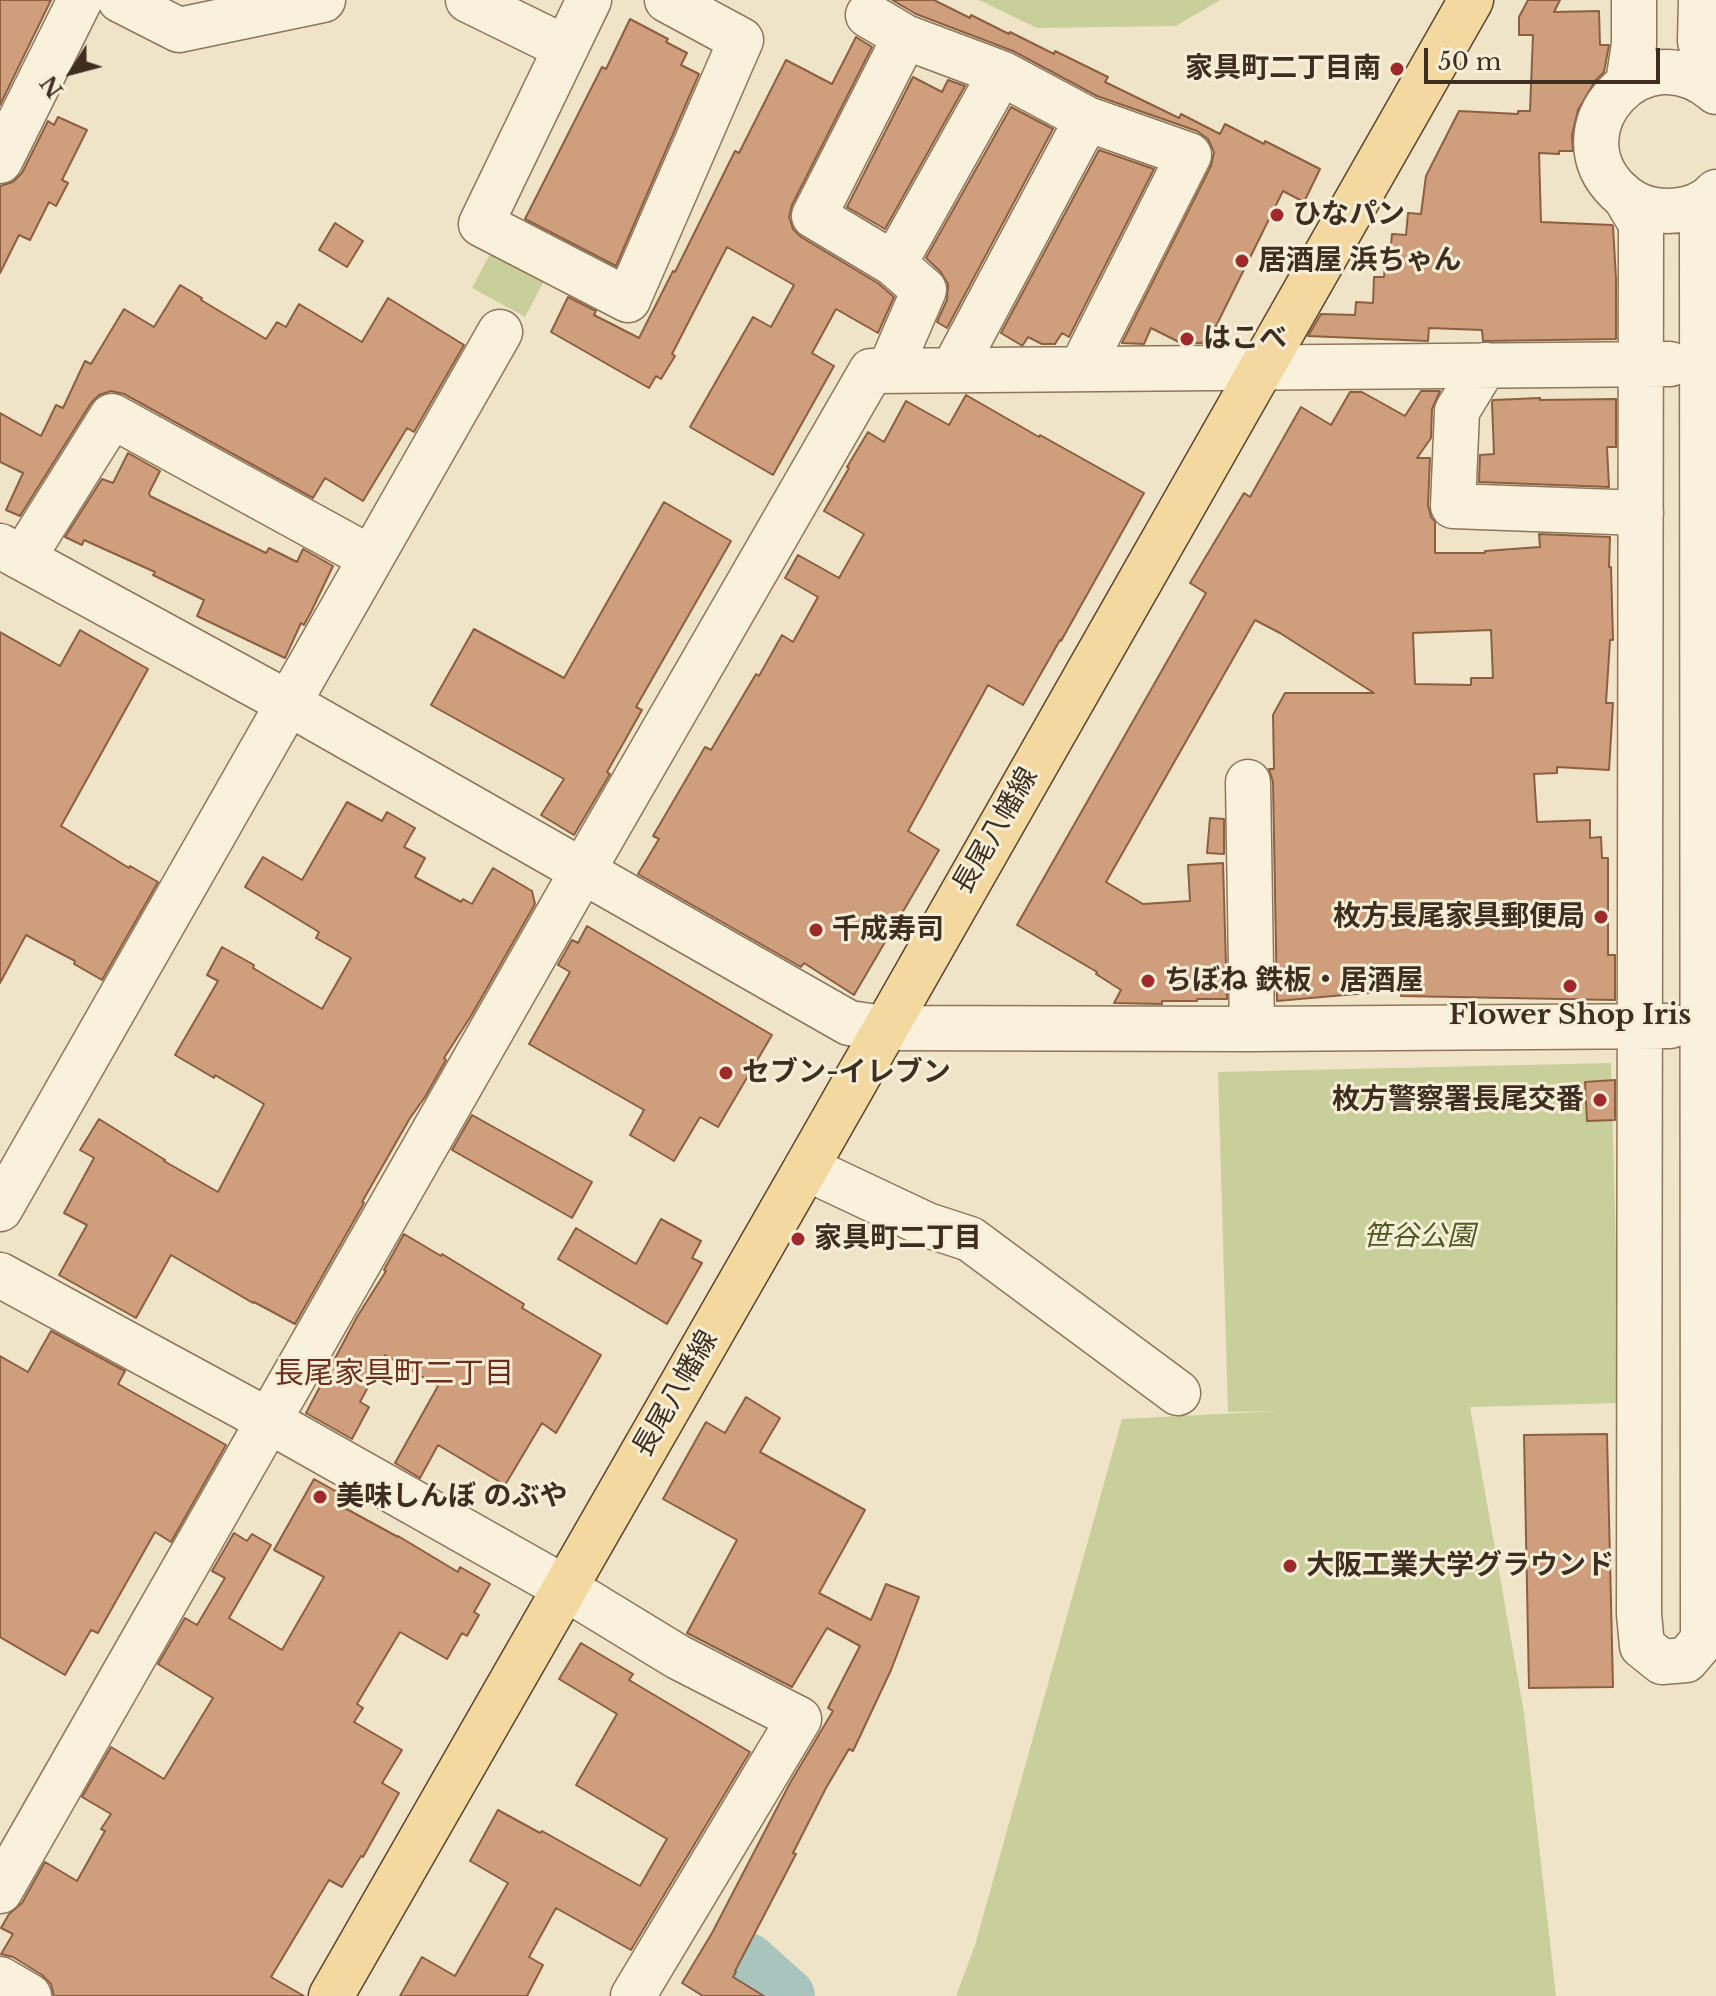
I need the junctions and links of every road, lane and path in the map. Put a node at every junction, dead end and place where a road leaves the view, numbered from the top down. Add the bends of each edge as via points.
1 (80, 0) edge
2 (120, 0) edge
3 (323, 0) edge
4 (468, 0) edge
5 (589, 0) edge
6 (667, 0) edge
7 (1471, 0) edge
8 (1634, 0) edge
9 (1701, 0) edge
10 (868, 15) dead end
11 (905, 37) junction
12 (566, 48) junction
13 (1001, 73) junction
14 (1628, 83) junction
15 (1715, 91) edge
16 (1087, 119) junction
17 (0, 161) edge
18 (1714, 194) edge
19 (1626, 199) junction
20 (894, 264) junction
21 (500, 332) dead end
22 (1641, 364) junction
23 (1709, 364) edge
24 (1485, 365) junction
25 (1261, 367) junction
26 (1081, 369) junction
27 (953, 370) junction
28 (880, 371) junction
29 (1641, 513) junction
30 (11, 552) edge
31 (371, 558) junction
32 (1641, 579) junction
33 (1702, 580) junction
34 (288, 703) junction
35 (1248, 782) dead end
36 (1641, 802) junction
37 (1702, 803) junction
38 (582, 872) junction
39 (1709, 1026) edge
40 (1641, 1027) junction
41 (884, 1028) junction
42 (1252, 1029) junction
43 (806, 1168) junction
44 (0, 1209) edge
45 (1707, 1219) edge
46 (1640, 1244) junction
47 (0, 1275) edge
48 (1178, 1393) dead end
49 (269, 1421) junction
50 (1639, 1461) junction
51 (1703, 1462) junction
52 (565, 1588) junction
53 (0, 1891) edge
54 (0, 1979) edge
55 (29, 1996) edge
56 (331, 1996) edge
57 (633, 1996) edge

1 - 17 street
2 - 3 street via 179,30
4 - 12 street
5 - 12 street
6 - 12 street via 741,40 628,300 481,224
7 - 25 main road, 長尾八幡線
8 - 14 street
9 - 15 street via 1700,41
10 - 11 street
11 - 13 street
11 - 20 street via 814,216
13 - 16 street
13 - 20 street
14 - 15 street via 1648,73 1671,71 1694,77
14 - 19 street via 1600,118 1597,140 1599,163
16 - 26 street via 1189,155
16 - 27 street
18 - 19 street via 1692,208 1668,212
18 - 23 street via 1702,225
19 - 22 street via 1641,224
20 - 28 street via 924,290
21 - 31 street
22 - 23 street
22 - 24 street
22 - 29 street
23 - 33 street
24 - 25 street
24 - 29 street via 1457,411 1453,506
25 - 26 street
25 - 41 main road, 長尾八幡線
26 - 27 street
27 - 28 street
28 - 38 street
29 - 32 street
30 - 31 street via 112,416
30 - 34 street
31 - 34 street
32 - 33 street
32 - 36 street
33 - 37 street
34 - 38 street
34 - 44 street
35 - 42 street
36 - 37 street
36 - 40 street
37 - 39 street
38 - 41 street via 849,1023
38 - 49 street
39 - 40 street
39 - 45 street
40 - 42 street
40 - 46 street
41 - 42 street
41 - 43 main road, 長尾八幡線
43 - 48 street via 927,1225 970,1239
43 - 52 main road, 長尾八幡線
45 - 46 street
45 - 51 street
46 - 50 street
47 - 49 street
49 - 52 street
49 - 53 street
50 - 51 street
50 - 51 street via 1642,1646 1662,1662 1686,1660 1703,1640
52 - 56 main road, 長尾八幡線
52 - 57 street via 678,1657 799,1719
54 - 55 street

